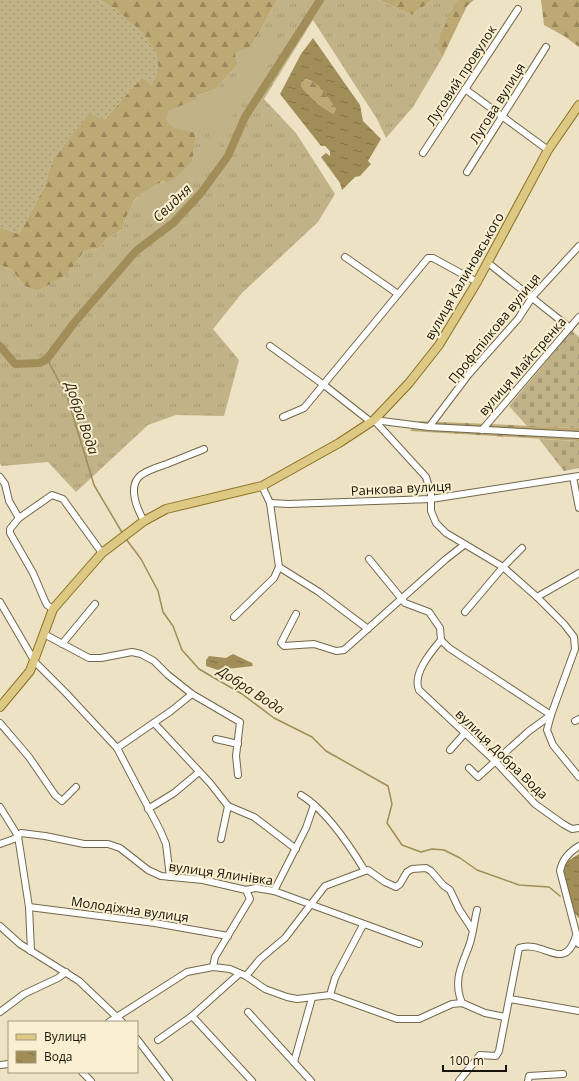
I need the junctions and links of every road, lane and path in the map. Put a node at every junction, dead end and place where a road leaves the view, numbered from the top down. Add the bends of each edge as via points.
1 (518, 9) dead end
2 (546, 47) dead end
3 (466, 89) junction
4 (579, 105) edge
5 (502, 116) junction
6 (548, 150) junction
7 (424, 154) dead end
8 (467, 172) dead end
9 (579, 246) edge
10 (345, 257) dead end
11 (487, 262) junction
12 (477, 282) junction
13 (398, 294) junction
14 (533, 296) junction
15 (579, 318) edge
16 (570, 328) junction
17 (270, 346) dead end
18 (324, 385) junction
19 (283, 417) dead end
20 (372, 421) junction
21 (429, 427) junction
22 (482, 430) junction
23 (579, 435) edge
24 (204, 449) dead end
25 (0, 477) edge
26 (576, 477) edge
27 (262, 486) junction
28 (431, 499) junction
29 (270, 503) junction
30 (579, 508) edge
31 (19, 518) junction
32 (144, 521) junction
33 (464, 545) junction
34 (522, 548) dead end
35 (102, 553) junction
36 (368, 559) dead end
37 (279, 567) junction
38 (503, 567) junction
39 (579, 573) edge
40 (537, 597) junction
41 (401, 599) junction
42 (0, 602) edge
43 (95, 604) dead end
44 (53, 608) junction
45 (465, 612) dead end
46 (296, 614) dead end
47 (234, 617) dead end
48 (368, 629) junction
49 (44, 634) junction
50 (441, 640) junction
51 (62, 644) junction
52 (35, 662) junction
53 (192, 694) junction
54 (0, 707) edge
55 (551, 715) junction
56 (0, 723) edge
57 (154, 723) junction
58 (465, 733) junction
59 (216, 739) dead end
60 (238, 744) junction
61 (117, 748) junction
62 (450, 750) dead end
63 (496, 762) junction
64 (469, 768) dead end
65 (199, 772) junction
66 (238, 775) dead end
67 (579, 777) edge
68 (76, 787) dead end
69 (301, 795) dead end
70 (314, 805) junction
71 (228, 806) junction
72 (0, 807) edge
73 (148, 809) junction
74 (579, 828) edge
75 (18, 836) junction
76 (221, 839) dead end
77 (0, 844) edge
78 (579, 846) edge
79 (296, 849) junction
80 (365, 870) junction
81 (170, 877) junction
82 (246, 890) junction
83 (274, 891) junction
84 (311, 905) junction
85 (29, 907) junction
86 (477, 910) dead end
87 (363, 924) junction
88 (0, 926) edge
89 (472, 930) junction
90 (228, 936) junction
91 (576, 936) junction
92 (419, 944) dead end
93 (579, 944) edge
94 (31, 951) junction
95 (213, 967) junction
96 (66, 972) junction
97 (243, 975) junction
98 (458, 994) junction
99 (330, 995) junction
100 (312, 998) junction
101 (510, 999) junction
102 (462, 1003) junction
103 (452, 1004) junction
104 (579, 1011) edge
105 (0, 1012) edge
106 (248, 1012) dead end
107 (192, 1016) junction
108 (505, 1017) junction
109 (120, 1020) edge
110 (138, 1040) edge
111 (158, 1040) dead end
112 (294, 1062) junction
113 (83, 1073) edge
114 (563, 1074) dead end
115 (91, 1081) edge
116 (169, 1081) edge
117 (252, 1081) edge
118 (311, 1081) edge
119 (460, 1081) edge
120 (528, 1081) edge

1 - 3 street, Луговий провулок
2 - 5 street, Лугова вулиця
3 - 5 street
3 - 7 street, Луговий провулок
4 - 6 main road, вулиця Калиновського
5 - 6 street
5 - 8 street, Лугова вулиця
6 - 11 main road, вулиця Калиновського
9 - 14 street, Профспілкова вулиця
10 - 13 street
11 - 12 main road, вулиця Калиновського
11 - 14 street
12 - 13 street via 433,258 428,258
12 - 20 main road, вулиця Калиновського via 439,345 409,383
13 - 18 street
14 - 16 street
14 - 21 street, Профспілкова вулиця via 518,319 469,374
15 - 16 street, вулиця Майстренка
16 - 22 street, вулиця Майстренка
17 - 18 street
18 - 19 street via 304,408
18 - 20 street
20 - 21 street
20 - 27 main road, вулиця Калиновського
20 - 28 street via 426,477
21 - 22 street
22 - 23 street
24 - 32 street via 147,471 138,479 135,494 138,511
25 - 31 street
26 - 28 street, Ранкова вулиця
26 - 30 street
27 - 29 street
27 - 32 main road, вулиця Калиновського via 166,508
28 - 29 street, Ранкова вулиця
28 - 33 street via 431,511 436,523
29 - 37 street
31 - 35 street via 52,495 58,496 63,499
31 - 44 street via 10,529 10,533 33,573 47,605
32 - 35 main road, вулиця Калиновського
33 - 38 street
33 - 41 street
34 - 38 street
35 - 44 main road, вулиця Калиновського
36 - 41 street
37 - 47 street via 274,578
37 - 48 street via 319,592
38 - 40 street
38 - 45 street
39 - 40 street
40 - 55 street via 574,637 575,649
41 - 48 street
41 - 50 street via 404,603 429,612 440,628
42 - 52 street
43 - 51 street
44 - 49 main road
46 - 48 street via 281,643 284,646 314,644 341,652
49 - 51 street
49 - 52 main road
50 - 55 street via 449,648
50 - 58 street, вулиця Добра Вода via 420,671 417,686
51 - 53 street via 89,658 132,652 141,654 154,661 168,676
52 - 54 main road
52 - 61 street
53 - 57 street
53 - 60 street via 240,722
55 - 63 street via 528,731
55 - 67 street via 548,735 552,745
56 - 68 street via 62,801
57 - 61 street
57 - 65 street
58 - 62 street
58 - 63 street, вулиця Добра Вода
59 - 60 street
60 - 66 street
61 - 73 street
63 - 64 street via 478,777
63 - 74 street, вулиця Добра Вода via 535,804 572,829
65 - 71 street
65 - 73 street via 174,793
69 - 70 street
70 - 79 street
70 - 80 street via 346,842
71 - 76 street
71 - 79 street via 254,817
72 - 75 street
73 - 81 street via 166,844
75 - 77 street, вулиця Ялинівка
75 - 81 street, вулиця Ялинівка via 21,833 84,844 108,844 120,848 148,870
75 - 85 street
78 - 91 street via 561,863 560,871
79 - 83 street
80 - 84 street via 325,886
80 - 89 street via 396,887 407,872 426,868 450,890
81 - 82 street, вулиця Ялинівка via 203,880
82 - 83 street, вулиця Ялинівка via 256,888
82 - 90 street via 250,899
83 - 84 street, вулиця Ялинівка
84 - 87 street, вулиця Ялинівка
84 - 97 street via 285,938
85 - 90 street, Молодіжна вулиця via 155,923
85 - 94 street
86 - 89 street
87 - 92 street, вулиця Ялинівка
87 - 99 street via 335,978
88 - 94 street
89 - 98 street via 457,980
90 - 95 street via 215,957
91 - 93 street
91 - 101 street via 572,949 565,954 560,955 538,948 519,948
94 - 96 street
95 - 97 street via 230,969
95 - 109 street via 187,972 155,991
96 - 105 street via 24,994
96 - 109 street via 89,989
97 - 100 street via 265,989 287,997
97 - 107 street
98 - 102 street
98 - 103 street
99 - 100 street
99 - 103 street via 397,1019 419,1019
100 - 112 street
101 - 104 street
101 - 108 street
102 - 103 street
102 - 108 street via 485,1013
106 - 112 street
107 - 111 street
107 - 117 street
108 - 119 street via 496,1056 480,1055
110 - 116 street
112 - 118 street
113 - 115 street
114 - 120 street via 529,1076

